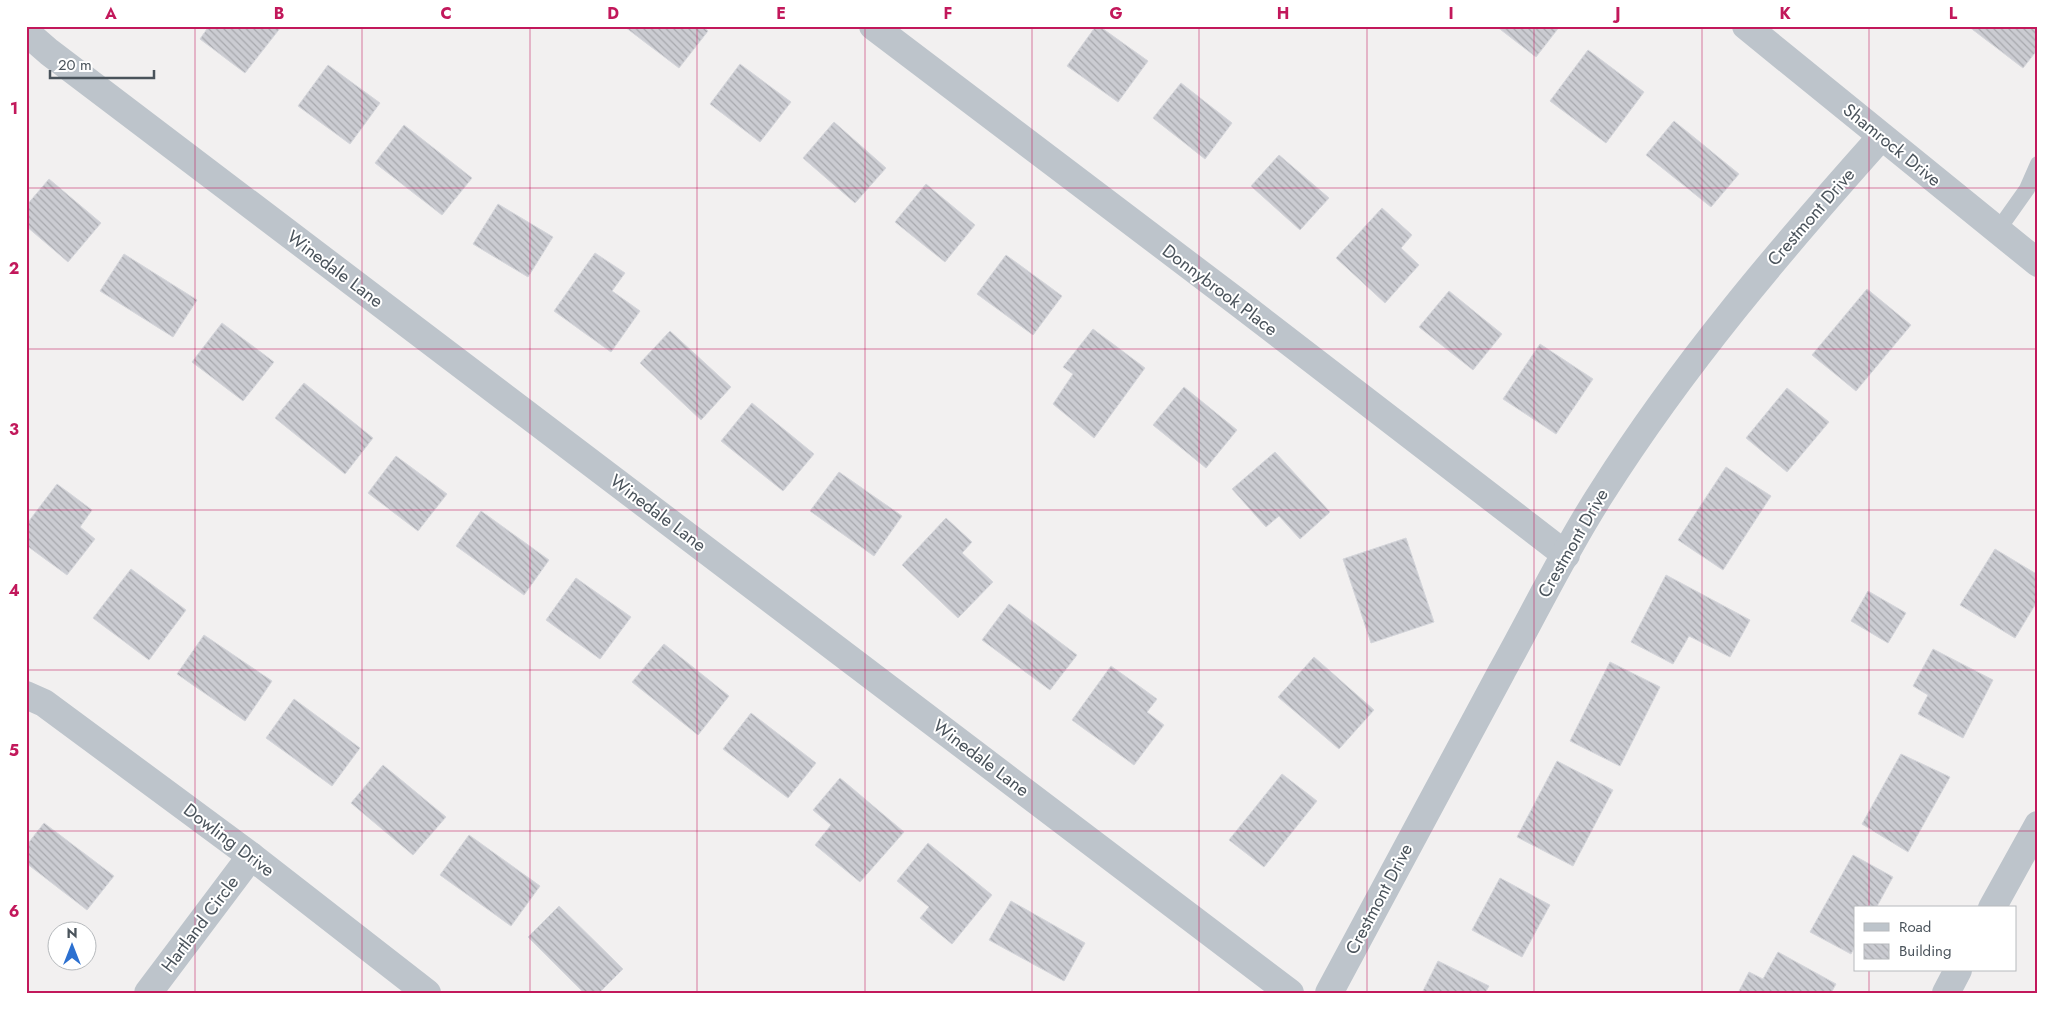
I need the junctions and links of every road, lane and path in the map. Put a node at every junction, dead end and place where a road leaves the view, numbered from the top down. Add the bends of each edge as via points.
1 (873, 26) edge
2 (1746, 26) edge
3 (26, 32) edge
4 (1882, 137) junction
5 (2038, 164) edge
6 (1998, 230) junction
7 (2038, 263) edge
8 (1566, 555) junction
9 (26, 695) edge
10 (2038, 825) edge
11 (251, 856) junction
12 (1993, 906) edge
13 (1957, 972) edge
14 (148, 993) edge
15 (427, 993) edge
16 (1290, 993) edge
17 (1330, 993) edge
18 (1946, 993) edge

1 - 8 street, Donnybrook Place
2 - 4 street, Shamrock Drive
3 - 16 street, Winedale Lane
4 - 6 street, Shamrock Drive
4 - 8 street, Crestmont Drive via 1798,230 1665,399 1601,493
5 - 6 lane via 2027,189
6 - 7 street, Shamrock Drive
8 - 17 street, Crestmont Drive
9 - 11 street, Dowling Drive via 44,703
10 - 12 street
11 - 14 street, Hartland Circle
11 - 15 street, Dowling Drive
13 - 18 street

